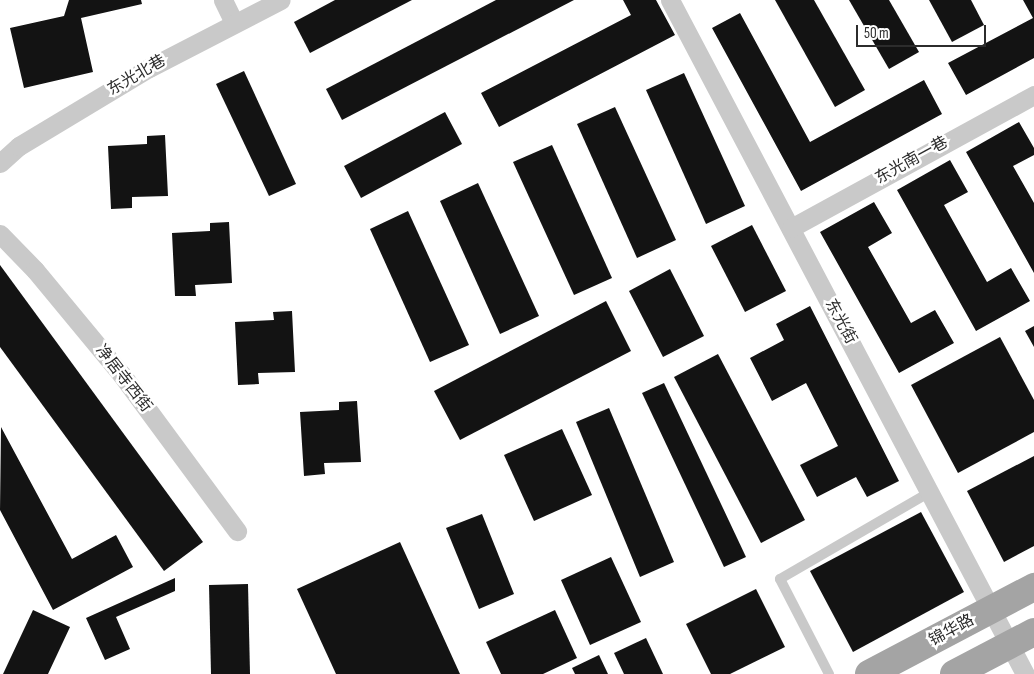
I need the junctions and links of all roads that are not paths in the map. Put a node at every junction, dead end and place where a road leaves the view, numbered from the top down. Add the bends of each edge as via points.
1 (223, 0) edge
2 (281, 0) edge
3 (670, 0) edge
4 (234, 23) junction
5 (1034, 95) edge
6 (0, 164) edge
7 (790, 228) junction
8 (0, 234) edge
9 (930, 492) junction
10 (237, 531) dead end
11 (1034, 587) edge
12 (991, 610) junction
13 (1034, 632) edge
14 (1010, 645) junction
15 (829, 674) edge
16 (869, 674) edge
17 (954, 674) edge
18 (1025, 674) edge

1 - 4 street
2 - 4 street, 东光北巷
3 - 7 street, 东光街
4 - 6 street, 东光北巷 via 75,112 19,146
5 - 7 street, 东光南一巷
7 - 9 street, 东光街
8 - 10 street, 净居寺西街 via 35,270 122,375
9 - 12 street, 东光街
9 - 15 lane via 780,579
11 - 12 main road, 锦华路
12 - 14 street, 东光街
12 - 16 main road, 锦华路
13 - 14 main road
14 - 17 main road
14 - 18 street, 东光街

